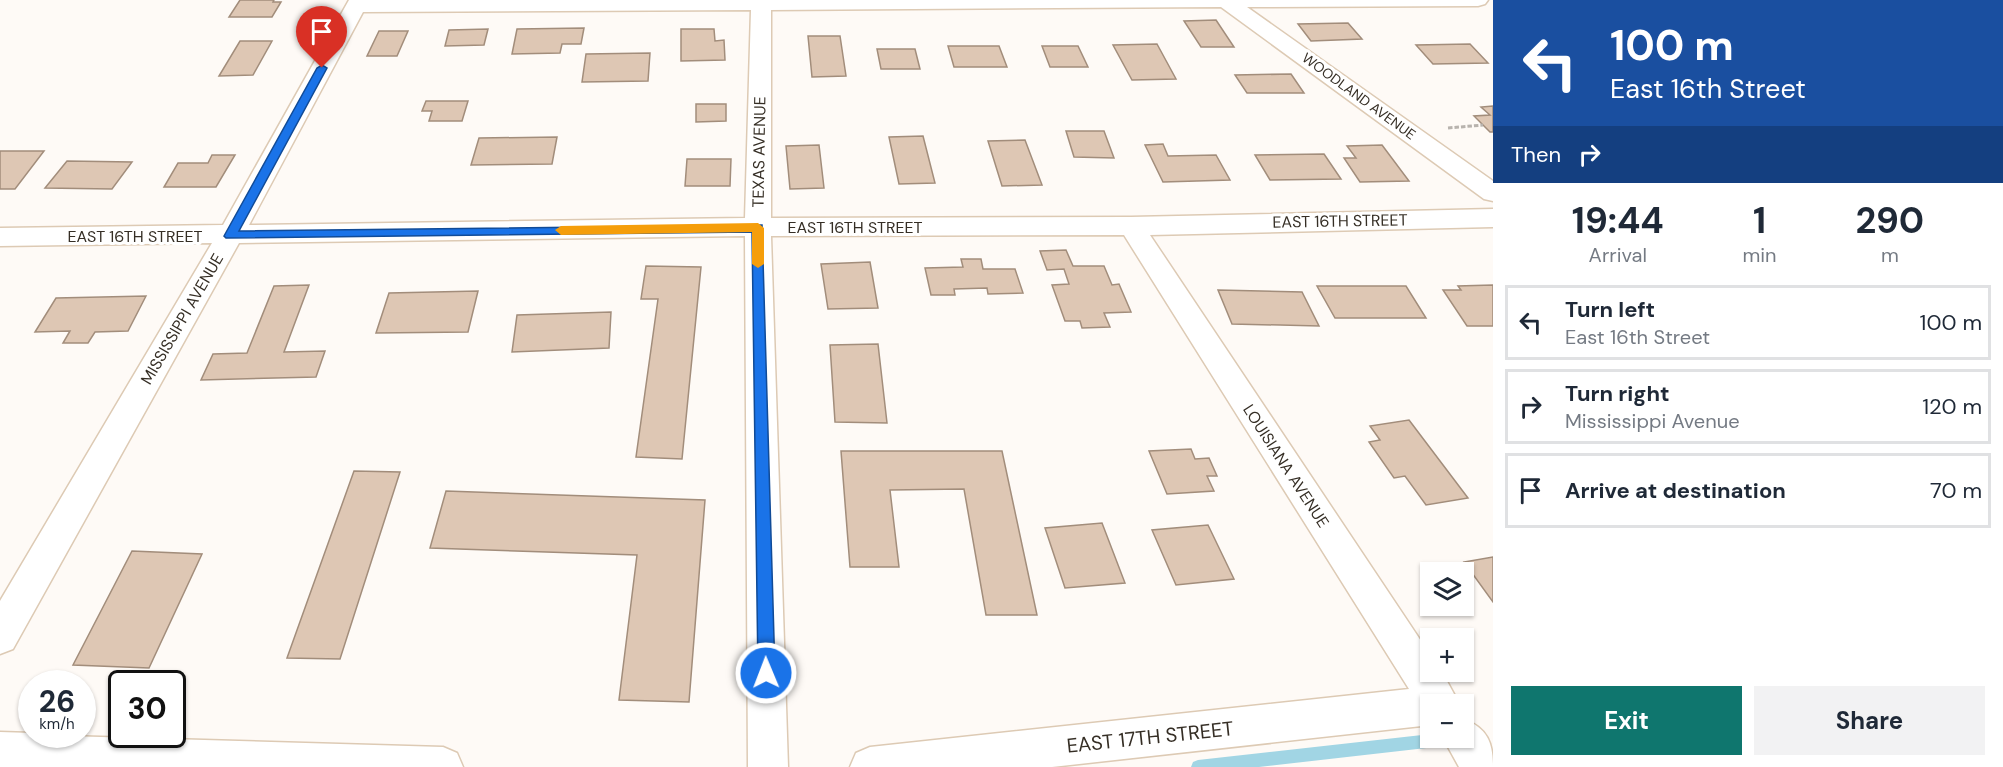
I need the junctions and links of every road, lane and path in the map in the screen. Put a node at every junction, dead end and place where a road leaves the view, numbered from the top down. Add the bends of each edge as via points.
1 (1478, 0) edge
2 (1226, 2) edge
3 (358, 3) edge
4 (761, 4) junction
5 (1493, 193) edge
6 (1493, 218) edge
7 (1131, 226) junction
8 (758, 228) junction
9 (230, 236) junction
10 (0, 237) edge
11 (0, 636) edge
12 (1434, 694) edge
13 (1420, 707) edge
14 (1470, 748) edge
15 (0, 752) edge
16 (443, 767) edge
17 (768, 767) edge
18 (870, 767) edge
19 (1483, 767) edge

1 - 2 street
2 - 4 street
2 - 5 street, WOODLAND AVENUE
3 - 4 street
3 - 9 street, MISSISSIPPI AVENUE
4 - 8 street, TEXAS AVENUE
6 - 7 street, EAST 16TH STREET
7 - 8 street, EAST 16TH STREET
7 - 12 street, LOUISIANA AVENUE
8 - 9 street, EAST 16TH STREET
8 - 17 street, TEXAS AVENUE
9 - 10 street, EAST 16TH STREET
9 - 11 street, MISSISSIPPI AVENUE
13 - 18 street, EAST 17TH STREET
14 - 19 street
15 - 16 street

